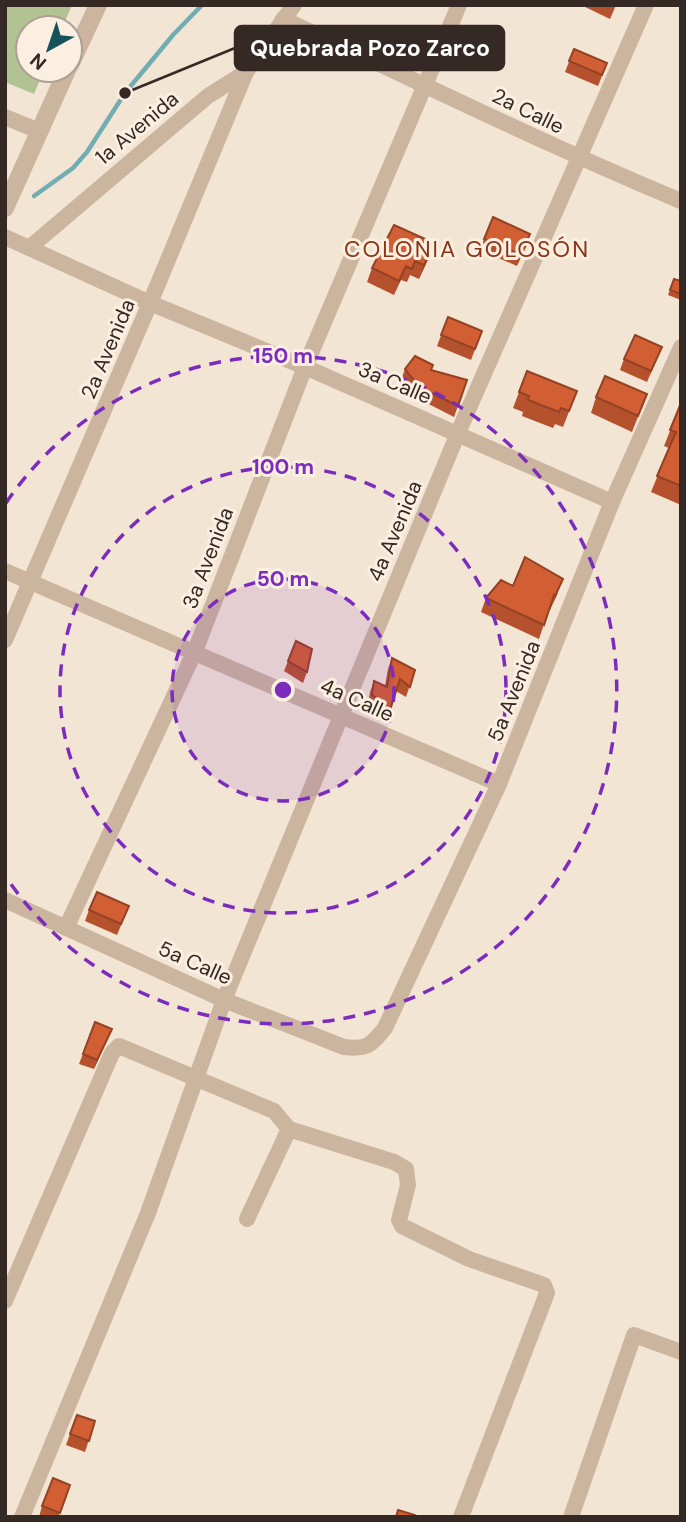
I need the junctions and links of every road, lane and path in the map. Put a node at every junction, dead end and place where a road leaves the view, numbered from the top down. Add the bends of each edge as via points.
1 (98, 5) edge
2 (294, 5) edge
3 (459, 5) edge
4 (646, 5) edge
5 (283, 19) junction
6 (84, 35) edge
7 (246, 72) junction
8 (61, 84) edge
9 (426, 84) junction
10 (5, 117) edge
11 (39, 131) junction
12 (578, 158) junction
13 (681, 201) edge
14 (5, 208) edge
15 (5, 237) edge
16 (29, 248) junction
17 (150, 303) junction
18 (681, 347) edge
19 (305, 367) junction
20 (458, 433) junction
21 (612, 502) junction
22 (5, 571) edge
23 (31, 582) junction
24 (5, 640) edge
25 (195, 651) junction
26 (341, 716) junction
27 (499, 784) junction
28 (5, 900) edge
29 (66, 928) junction
30 (224, 1000) junction
31 (372, 1044) joint
32 (197, 1079) junction
33 (289, 1129) junction
34 (247, 1219) dead end
35 (5, 1301) edge
36 (681, 1352) edge
37 (22, 1517) edge
38 (461, 1517) edge
39 (571, 1517) edge

1 - 6 street
2 - 5 street, 1a Avenida
3 - 9 street, 3a Avenida
4 - 12 street, 4a Avenida
5 - 7 street, 1a Avenida
5 - 9 street, 2a Calle
7 - 16 street, 1a Avenida via 208,96
7 - 17 street, 2a Avenida
8 - 11 street
9 - 12 street, 2a Calle
9 - 19 street, 3a Avenida
10 - 11 street
11 - 14 street
12 - 13 street, 2a Calle
12 - 20 street, 4a Avenida
15 - 16 street, 3a Calle
16 - 17 street, 3a Calle
17 - 19 street, 3a Calle
17 - 23 street, 2a Avenida
18 - 21 street, 5a Avenida
19 - 20 street, 3a Calle
19 - 25 street, 3a Avenida
20 - 21 street, 3a Calle
20 - 26 street, 4a Avenida
21 - 27 street, 5a Avenida
22 - 23 street, 4a Calle
23 - 24 street, 2a Avenida
23 - 25 street, 4a Calle
25 - 26 street, 4a Calle
25 - 29 street, 3a Avenida
26 - 27 street, 4a Calle
26 - 30 street, 4a Avenida
27 - 31 street, 5a Avenida via 385,1027
28 - 29 street, 5a Calle
29 - 30 street, 5a Calle
30 - 31 street, 5a Calle via 344,1047 360,1049
30 - 32 street, 4a Avenida
32 - 33 street via 274,1111
32 - 35 street via 119,1046 112,1054
32 - 37 street, 4a Avenida via 148,1213
33 - 34 street
33 - 38 street via 406,1169 402,1226 469,1259 544,1285 547,1293
36 - 39 street via 634,1335

